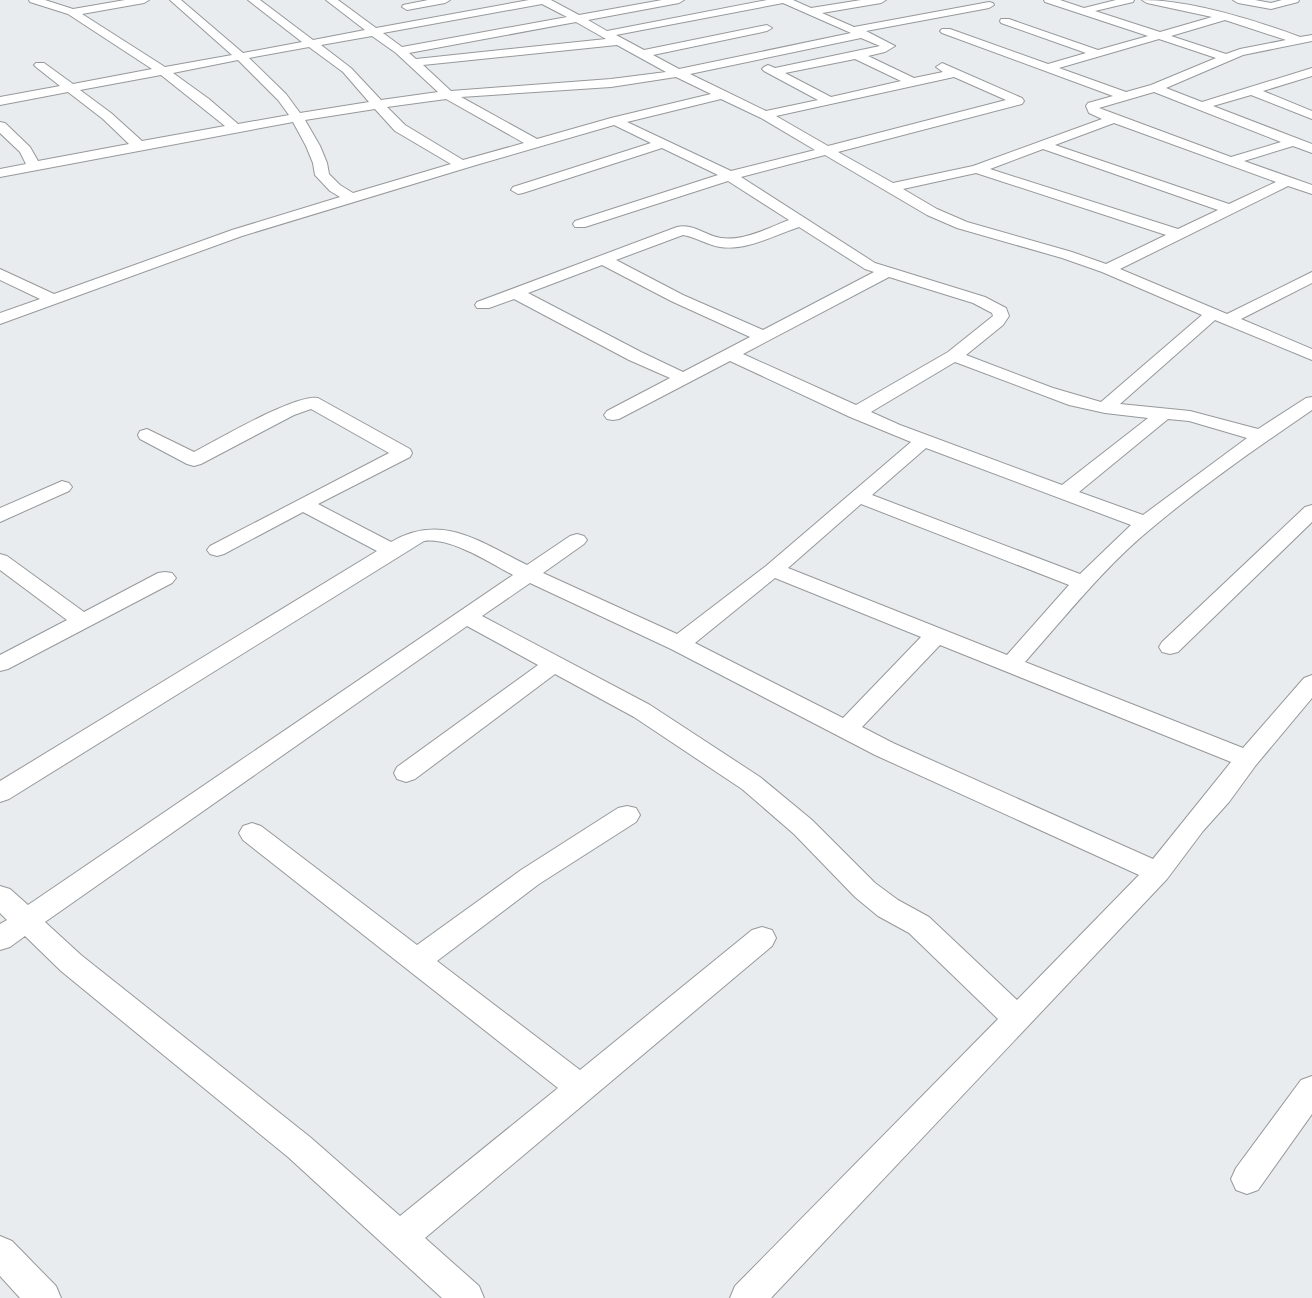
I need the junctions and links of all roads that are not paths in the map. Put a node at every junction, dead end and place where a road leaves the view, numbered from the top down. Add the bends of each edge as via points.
1 (37, 0) edge
2 (144, 0) edge
3 (175, 0) edge
4 (253, 0) edge
5 (332, 0) edge
6 (445, 0) edge
7 (544, 0) edge
8 (679, 0) edge
9 (783, 0) edge
10 (881, 0) edge
11 (1049, 0) edge
12 (1129, 0) edge
13 (1147, 0) edge
14 (1238, 0) edge
15 (1294, 0) edge
16 (714, 4) dead end
17 (989, 5) dead end
18 (407, 7) dead end
19 (729, 10) junction
20 (811, 11) junction
21 (1083, 11) junction
22 (72, 12) junction
23 (1225, 17) junction
24 (578, 18) junction
25 (1005, 21) dead end
26 (375, 30) junction
27 (946, 31) dead end
28 (859, 32) junction
29 (607, 34) junction
30 (1161, 36) junction
31 (791, 39) dead end
32 (1307, 39) edge
33 (620, 41) junction
34 (310, 43) junction
35 (806, 46) junction
36 (400, 50) junction
37 (643, 54) junction
38 (1099, 54) junction
39 (856, 55) junction
40 (240, 56) junction
41 (1225, 57) junction
42 (747, 59) junction
43 (413, 63) junction
44 (40, 65) dead end
45 (937, 65) dead end
46 (1047, 68) junction
47 (163, 71) junction
48 (773, 72) junction
49 (1312, 72) edge
50 (677, 73) junction
51 (954, 73) junction
52 (1292, 79) junction
53 (912, 82) junction
54 (1312, 86) edge
55 (70, 88) junction
56 (1155, 88) junction
57 (1252, 91) junction
58 (448, 95) junction
59 (720, 95) junction
60 (1124, 96) junction
61 (0, 101) edge
62 (830, 101) junction
63 (377, 105) junction
64 (1202, 106) junction
65 (765, 115) junction
66 (1312, 115) edge
67 (297, 117) junction
68 (1113, 119) junction
69 (615, 121) junction
70 (0, 126) edge
71 (234, 127) junction
72 (1294, 142) junction
73 (536, 144) junction
74 (662, 144) junction
75 (1043, 145) junction
76 (139, 146) junction
77 (1312, 149) edge
78 (825, 151) junction
79 (1231, 161) junction
80 (462, 164) junction
81 (35, 166) junction
82 (977, 168) junction
83 (0, 173) edge
84 (730, 176) junction
85 (1288, 181) junction
86 (890, 188) junction
87 (518, 190) dead end
88 (1312, 190) edge
89 (350, 198) junction
90 (1230, 209) junction
91 (800, 221) junction
92 (580, 224) dead end
93 (1178, 234) junction
94 (604, 260) junction
95 (1106, 269) junction
96 (887, 272) junction
97 (0, 274) edge
98 (1312, 276) edge
99 (515, 293) junction
100 (52, 299) junction
101 (483, 305) dead end
102 (1213, 313) junction
103 (0, 319) edge
104 (1229, 319) junction
105 (764, 337) junction
106 (729, 354) junction
107 (1312, 354) edge
108 (954, 356) junction
109 (683, 378) junction
110 (1312, 402) edge
111 (1105, 408) junction
112 (856, 413) junction
113 (1164, 414) junction
114 (613, 415) dead end
115 (147, 434) dead end
116 (1260, 436) junction
117 (923, 441) junction
118 (62, 487) dead end
119 (1065, 493) junction
120 (858, 496) junction
121 (303, 504) junction
122 (1312, 511) edge
123 (0, 516) edge
124 (1145, 522) junction
125 (577, 540) dead end
126 (217, 550) dead end
127 (392, 551) junction
128 (0, 560) edge
129 (773, 570) junction
130 (528, 574) junction
131 (165, 578) dead end
132 (1084, 582) junction
133 (467, 617) junction
134 (82, 621) junction
135 (936, 635) junction
136 (679, 644) junction
137 (1170, 647) dead end
138 (0, 664) edge
139 (554, 664) junction
140 (1010, 665) junction
141 (1312, 683) edge
142 (845, 730) junction
143 (1247, 760) junction
144 (406, 773) dead end
145 (0, 793) edge
146 (627, 815) dead end
147 (252, 833) dead end
148 (1158, 872) junction
149 (0, 896) edge
150 (26, 922) junction
151 (762, 938) dead end
152 (0, 939) edge
153 (416, 960) junction
154 (1017, 1019) junction
155 (580, 1088) junction
156 (1312, 1089) edge
157 (1247, 1179) dead end
158 (400, 1238) junction
159 (0, 1252) edge
160 (44, 1298) edge
161 (467, 1298) edge
162 (747, 1298) edge

1 - 22 street
2 - 22 street
3 - 40 street
4 - 34 street
5 - 26 street
6 - 18 street
7 - 24 street
7 - 26 street
8 - 24 street
9 - 19 street
9 - 20 street
10 - 20 street
11 - 21 street
12 - 21 street
13 - 23 street
14 - 15 street via 1271,6
16 - 19 street
17 - 28 street
19 - 29 street
19 - 37 street via 771,29
20 - 28 street
21 - 30 street
22 - 47 street
23 - 30 street
23 - 32 street
24 - 29 street
24 - 36 street
25 - 38 street
26 - 34 street
26 - 36 street
27 - 46 street
28 - 35 street
28 - 39 street via 890,46
29 - 33 street
30 - 38 street
30 - 41 street
31 - 35 street
32 - 41 street
33 - 37 street
33 - 43 street
34 - 40 street
34 - 63 street via 346,70
35 - 42 street
36 - 43 street
37 - 50 street
38 - 46 street
39 - 48 street
39 - 53 street
40 - 47 street
40 - 67 street via 282,97
41 - 56 street
42 - 48 street
42 - 50 street
43 - 58 street
44 - 55 street
45 - 51 street
46 - 60 street
47 - 55 street
47 - 71 street
48 - 62 street
49 - 52 street
50 - 58 street via 605,83
50 - 59 street
51 - 53 street
51 - 78 street via 1018,102
52 - 54 street
52 - 57 street
53 - 62 street
55 - 61 street
55 - 76 street
56 - 60 street
56 - 64 street
57 - 64 street
57 - 66 street
58 - 63 street
58 - 73 street
59 - 65 street
59 - 69 street
60 - 68 street via 1092,106 1092,110
62 - 65 street
63 - 67 street
63 - 80 street via 400,128
64 - 72 street
65 - 78 street
67 - 71 street
67 - 89 street via 313,146 322,175
68 - 75 street
68 - 79 street
69 - 73 street
69 - 74 street
70 - 81 street via 25,150
71 - 76 street
72 - 77 street
72 - 79 street
73 - 80 street
74 - 84 street
74 - 87 street
75 - 82 street
75 - 90 street
76 - 81 street
78 - 84 street
78 - 86 street
79 - 85 street
80 - 89 street
81 - 83 street
82 - 86 street
82 - 93 street
84 - 91 street
84 - 92 street
85 - 88 street
85 - 90 street
86 - 95 street via 962,226
89 - 100 street via 236,233
90 - 93 street
91 - 94 street via 744,240 724,243 682,230
91 - 96 street via 856,258
93 - 95 street
94 - 99 street
94 - 105 street via 677,298
95 - 102 street
96 - 105 street
96 - 108 street via 980,300 1000,311 997,322
97 - 100 street
98 - 104 street
99 - 101 street
99 - 109 street
100 - 103 street
102 - 104 street
102 - 111 street
104 - 107 street
105 - 106 street
106 - 109 street
106 - 112 street
108 - 111 street via 1047,392
108 - 112 street
109 - 114 street
110 - 116 street
111 - 113 street
112 - 117 street
113 - 116 street via 1190,416
113 - 119 street
115 - 121 street via 194,460 288,411 312,402 403,453
116 - 124 street
117 - 119 street
117 - 120 street
118 - 123 street
119 - 124 street
120 - 129 street
120 - 132 street
121 - 126 street
121 - 127 street
122 - 137 street
124 - 132 street
125 - 130 street
127 - 130 street via 418,536 442,535 464,542
127 - 145 street
128 - 134 street
129 - 135 street
129 - 136 street
130 - 133 street
130 - 136 street
131 - 134 street
132 - 140 street
133 - 139 street
133 - 150 street
134 - 138 street
135 - 140 street
135 - 142 street
136 - 142 street
139 - 144 street
139 - 154 street via 642,711 752,783 865,890 888,908 919,925
140 - 143 street
141 - 143 street
142 - 148 street
143 - 148 street
146 - 153 street via 530,877
147 - 153 street
148 - 154 street
149 - 150 street
150 - 152 street
150 - 158 street via 71,963 299,1147
151 - 155 street
153 - 155 street
154 - 162 street
155 - 158 street
156 - 157 street
158 - 161 street
159 - 160 street

